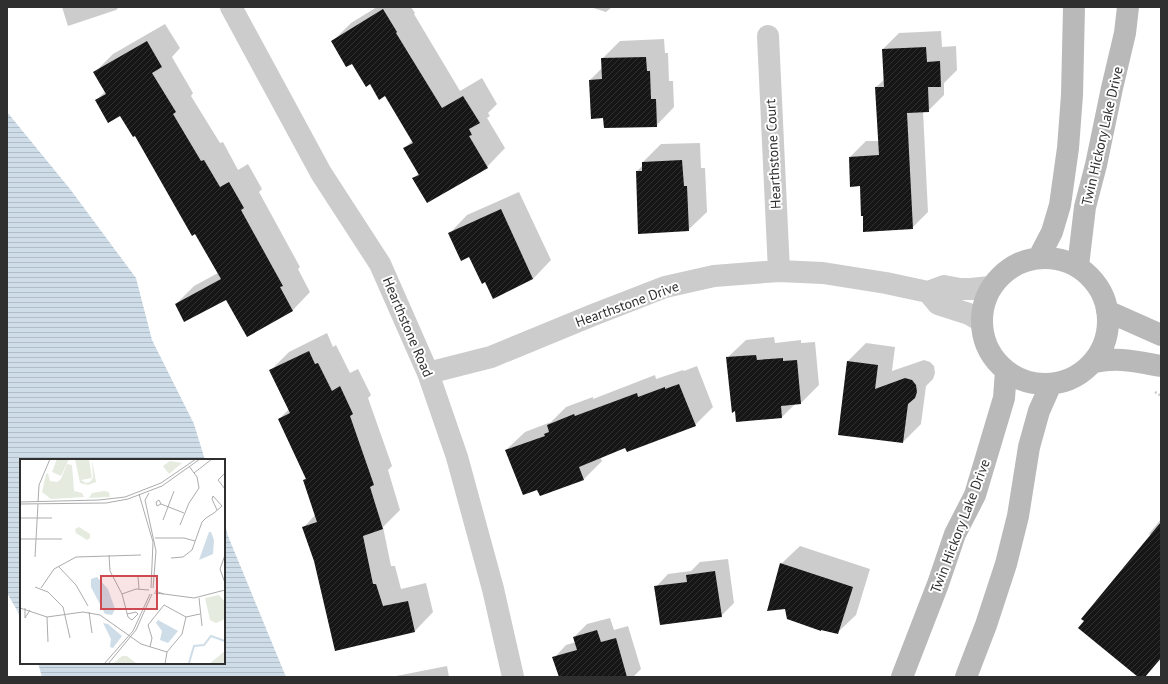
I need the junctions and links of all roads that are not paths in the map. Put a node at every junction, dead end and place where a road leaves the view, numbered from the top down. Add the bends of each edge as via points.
1 (231, 7) edge
2 (1074, 7) edge
3 (1128, 7) edge
4 (768, 36) dead end
5 (1039, 257) junction
6 (1078, 266) junction
7 (778, 271) junction
8 (990, 287) junction
9 (928, 292) junction
10 (1107, 311) junction
11 (982, 321) junction
12 (1161, 335) edge
13 (1092, 363) junction
14 (1161, 366) edge
15 (1006, 371) junction
16 (428, 373) junction
17 (1051, 384) junction
18 (514, 677) edge
19 (902, 677) edge
20 (966, 677) edge

1 - 16 street, Hearthstone Road via 321,173 380,264
2 - 5 street, Twin Hickory Lake Drive via 1072,95 1067,155 1060,205 1052,232
3 - 6 street, Twin Hickory Lake Drive via 1125,34 1085,206
4 - 7 street, Hearthstone Court
5 - 6 street via 1059,259
5 - 8 street via 1020,262 1003,272
6 - 10 street via 1092,278 1103,295
7 - 9 street, Hearthstone Drive via 823,273
7 - 16 street, Hearthstone Drive via 714,276 665,287 491,358
8 - 9 street, Hearthstone Drive via 960,289 944,286
8 - 11 street via 983,306
9 - 11 street via 938,304
10 - 12 street
10 - 13 street via 1107,334 1102,350
11 - 15 street via 984,342 992,356
13 - 14 street via 1118,359
13 - 17 street via 1080,374
15 - 17 street via 1032,383
15 - 19 street, Twin Hickory Lake Drive via 1005,394 975,495 955,534
16 - 18 street, Hearthstone Road via 458,457
17 - 20 street via 1039,411 1029,447 1018,516 1006,564

